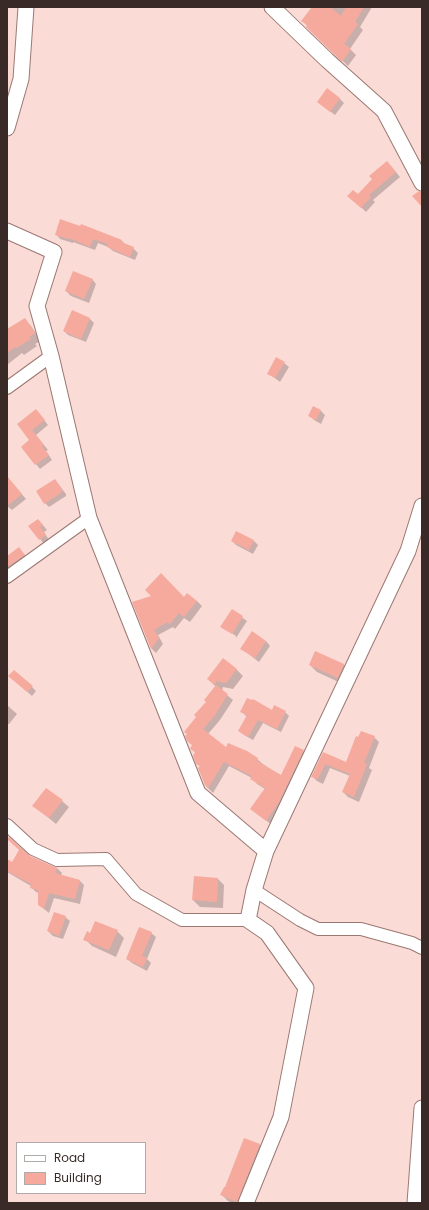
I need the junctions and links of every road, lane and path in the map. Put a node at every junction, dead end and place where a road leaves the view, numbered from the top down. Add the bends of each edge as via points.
1 (26, 7) edge
2 (272, 7) edge
3 (7, 128) edge
4 (422, 183) edge
5 (7, 231) edge
6 (51, 356) junction
7 (7, 388) edge
8 (422, 506) edge
9 (89, 518) junction
10 (7, 577) edge
11 (7, 825) edge
12 (266, 851) junction
13 (253, 896) junction
14 (248, 920) junction
15 (422, 948) edge
16 (422, 1108) edge
17 (246, 1203) edge
18 (415, 1203) edge

1 - 3 street via 21,79
2 - 4 street via 384,111
5 - 6 street via 54,252 37,306
6 - 7 street
6 - 9 street
8 - 12 street via 408,551
9 - 10 street
9 - 12 street via 198,793
11 - 14 street via 33,849 57,860 106,859 136,894 182,920
12 - 13 street
13 - 14 street
13 - 15 street via 318,929 361,929
14 - 17 street via 267,933 306,988 281,1117
16 - 18 street

